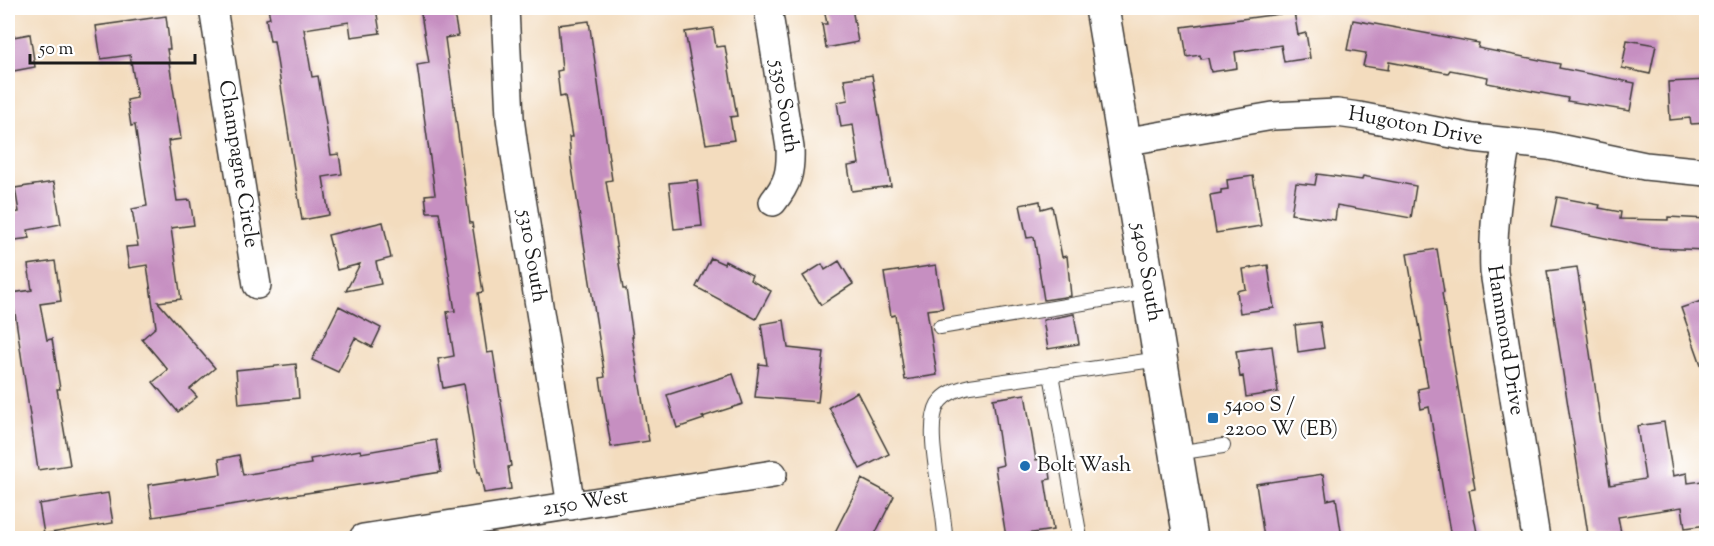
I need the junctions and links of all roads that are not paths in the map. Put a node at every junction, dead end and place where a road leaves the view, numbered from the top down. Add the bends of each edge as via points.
1 (213, 8) edge
2 (505, 8) edge
3 (768, 8) edge
4 (1101, 8) edge
5 (1123, 142) junction
6 (1507, 142) junction
7 (1707, 172) edge
8 (774, 202) dead end
9 (257, 285) dead end
10 (1149, 292) junction
11 (940, 327) dead end
12 (1160, 359) junction
13 (1051, 374) junction
14 (1223, 446) dead end
15 (1176, 453) junction
16 (773, 474) dead end
17 (571, 506) junction
18 (363, 538) edge
19 (945, 538) edge
20 (1080, 538) edge
21 (1190, 538) edge
22 (1536, 538) edge

1 - 9 street, Champagne Circle
2 - 17 street, 5310 South via 514,155
3 - 8 street, 5350 South via 790,148 785,187
4 - 5 main road, 5400 South
5 - 6 street, Hugoton Drive via 1249,119 1317,113 1359,116
5 - 10 main road, 5400 South
6 - 7 street, Hugoton Drive via 1549,146 1645,166
6 - 22 street, Hammond Drive via 1495,211 1494,272
10 - 11 lane
10 - 12 main road, 5400 South
12 - 13 lane
12 - 15 main road, 5400 South
13 - 19 lane via 958,388 942,398 933,418
13 - 20 lane
14 - 15 lane
15 - 21 main road, 5400 South
16 - 17 street, 2150 West
17 - 18 street, 2150 West

